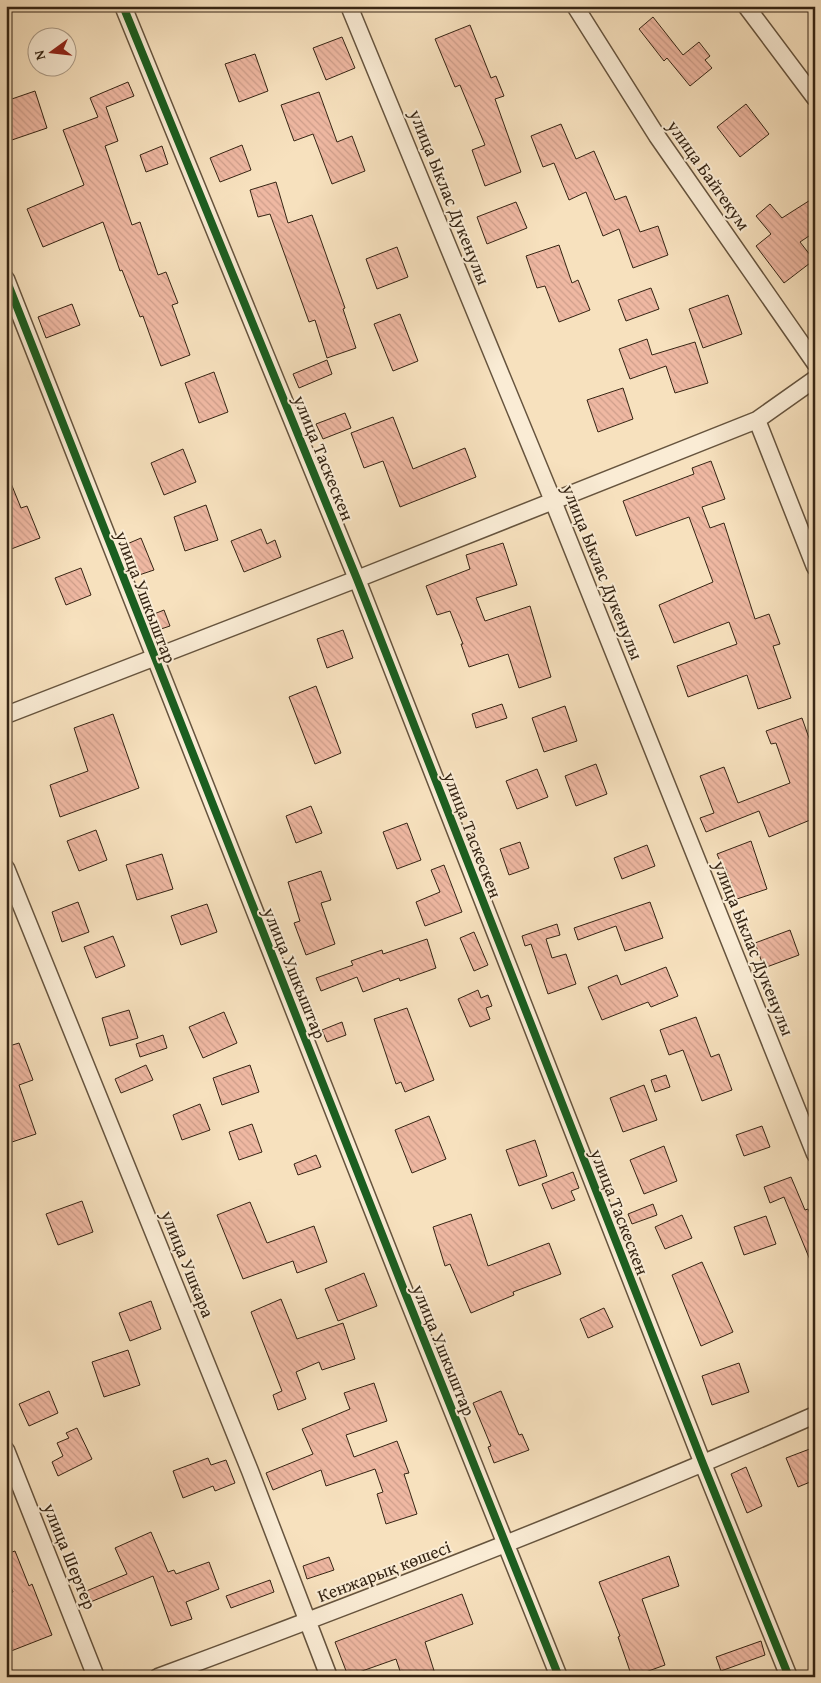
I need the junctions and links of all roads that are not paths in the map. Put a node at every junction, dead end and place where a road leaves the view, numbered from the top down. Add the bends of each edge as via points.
1 (124, 6) edge
2 (350, 6) edge
3 (575, 6) edge
4 (746, 6) edge
5 (815, 98) edge
6 (6, 279) edge
7 (815, 363) edge
8 (815, 379) edge
9 (757, 420) junction
10 (553, 501) junction
11 (815, 567) edge
12 (357, 579) junction
13 (154, 658) junction
14 (6, 715) edge
15 (6, 868) edge
16 (815, 1154) edge
17 (815, 1415) edge
18 (6, 1450) edge
19 (703, 1464) junction
20 (506, 1545) junction
21 (307, 1622) junction
22 (96, 1677) edge
23 (158, 1677) edge
24 (329, 1677) edge
25 (560, 1677) edge
26 (789, 1677) edge

1 - 12 street, улица Таскескен
2 - 10 street, улица Ыклас Дукенулы
3 - 7 street, улица Байгекум via 657,136
4 - 5 street
6 - 13 street, улица Ушкыштар
8 - 9 street
9 - 10 street
9 - 11 street
10 - 12 street
10 - 16 street, улица Ыклас Дукенулы
12 - 13 street
12 - 19 street, улица Таскескен
13 - 14 street
13 - 20 street, улица Ушкыштар
15 - 21 street, улица Ушкара via 250,1471
17 - 19 street, Кенжарық көшесі
18 - 22 street, улица Шертер
19 - 20 street, Кенжарық көшесі
19 - 26 street, улица Таскескен
20 - 21 street, Кенжарық көшесі
20 - 25 street, улица Ушкыштар
21 - 23 street, Кенжарық көшесі
21 - 24 street, улица Ушкара

